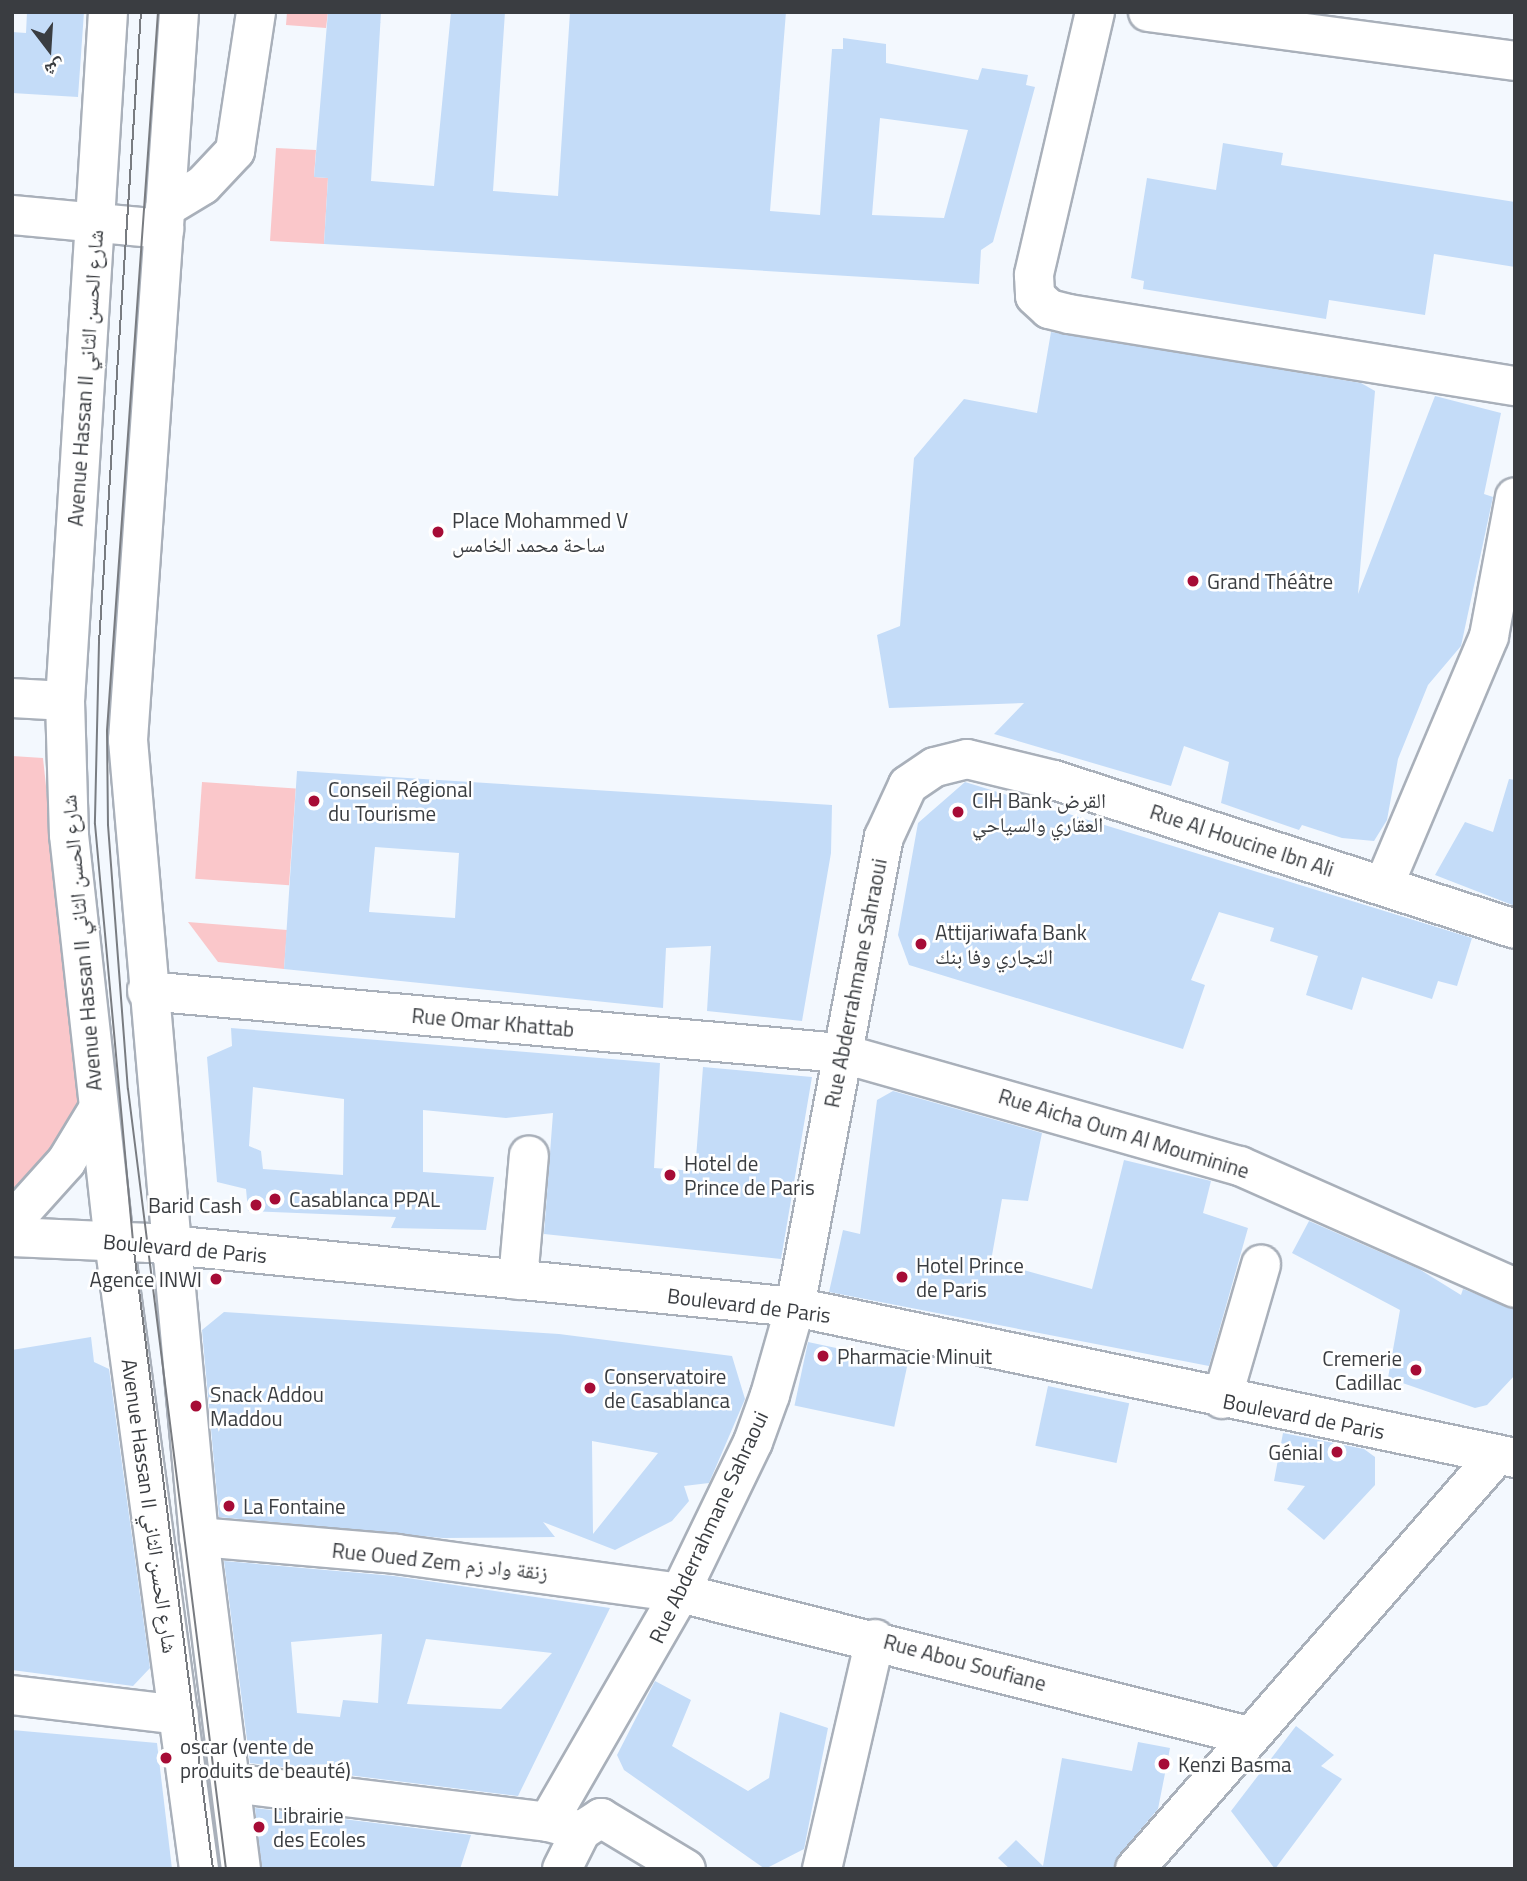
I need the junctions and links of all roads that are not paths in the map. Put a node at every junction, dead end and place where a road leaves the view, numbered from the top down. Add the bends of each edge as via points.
1 (108, 12) edge
2 (179, 12) edge
3 (256, 12) edge
4 (1094, 12) edge
5 (1147, 12) edge
6 (1256, 12) edge
7 (1368, 41) junction
8 (1515, 61) edge
9 (12, 215) edge
10 (164, 218) junction
11 (95, 223) junction
12 (1515, 386) edge
13 (1515, 497) edge
14 (12, 698) edge
15 (65, 701) junction
16 (967, 760) joint
17 (1384, 885) junction
18 (1515, 929) edge
19 (147, 991) junction
20 (840, 1054) junction
21 (97, 1111) junction
22 (529, 1155) dead end
23 (12, 1222) edge
24 (12, 1237) edge
25 (114, 1241) junction
26 (172, 1246) junction
27 (1261, 1265) dead end
28 (518, 1280) junction
29 (1515, 1289) edge
30 (795, 1307) junction
31 (1222, 1399) junction
32 (1509, 1449) edge
33 (199, 1537) junction
34 (680, 1593) junction
35 (875, 1639) junction
36 (12, 1695) edge
37 (179, 1715) junction
38 (1249, 1736) junction
39 (231, 1783) junction
40 (564, 1826) junction
41 (199, 1869) edge
42 (241, 1869) edge
43 (562, 1869) edge
44 (686, 1869) edge
45 (822, 1869) edge
46 (1135, 1869) edge

1 - 11 street, Avenue Hassan II شارع الحسن الثاني
2 - 10 street, Avenue Hassan II شارع الحسن الثاني
3 - 10 street via 235,151
4 - 12 street via 1034,275 1035,296 1049,309
5 - 7 street
6 - 7 street
7 - 8 street
9 - 11 street
10 - 11 street
10 - 19 street, Avenue Hassan II شارع الحسن الثاني via 128,740
11 - 15 street, Avenue Hassan II شارع الحسن الثاني
13 - 17 street via 1489,636
14 - 15 street
15 - 21 street, Avenue Hassan II شارع الحسن الثاني via 69,835
16 - 17 street, Rue Al Houcine Ibn Ali via 1054,780
16 - 20 street, Rue Abderrahmane Sahraoui via 919,776 889,816
17 - 18 street, Rue Al Houcine Ibn Ali
19 - 20 street, Rue Omar Khattab
19 - 26 street, Avenue Hassan II شارع الحسن الثاني
20 - 29 street, Rue Aicha Oum Al Mouminine via 1241,1166
20 - 30 street, Rue Abderrahmane Sahraoui
21 - 23 street via 66,1162
21 - 25 street, Avenue Hassan II شارع الحسن الثاني
22 - 28 street
24 - 25 street, Boulevard de Paris
25 - 26 street, Boulevard de Paris
25 - 37 street, Avenue Hassan II شارع الحسن الثاني
26 - 28 street, Boulevard de Paris
26 - 33 street, Avenue Hassan II شارع الحسن الثاني
27 - 31 street
28 - 30 street, Boulevard de Paris
30 - 31 street, Boulevard de Paris
30 - 34 street, Rue Abderrahmane Sahraoui via 753,1442
31 - 32 street, Boulevard de Paris
32 - 38 street
33 - 34 street, Rue Oued Zem زنقة واد زم via 396,1554
33 - 39 street, Avenue Hassan II شارع الحسن الثاني
34 - 35 street, Rue Abou Soufiane
34 - 40 street, Rue Abderrahmane Sahraoui
35 - 38 street, Rue Abou Soufiane
35 - 45 street
36 - 37 street
37 - 41 street, Avenue Hassan II شارع الحسن الثاني
38 - 46 street
39 - 40 street
39 - 42 street, Avenue Hassan II شارع الحسن الثاني
40 - 43 street, Rue Abderrahmane Sahraoui
40 - 44 street via 601,1818

